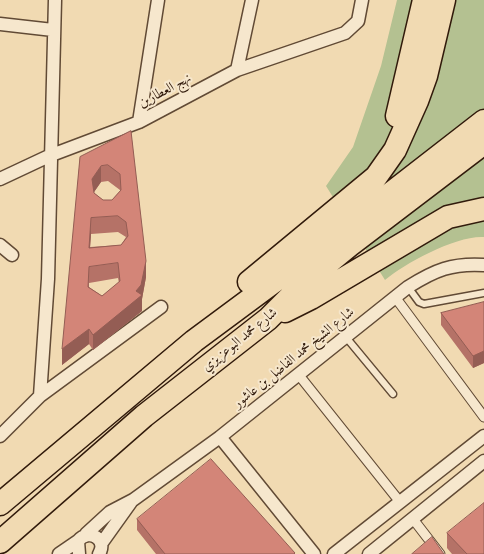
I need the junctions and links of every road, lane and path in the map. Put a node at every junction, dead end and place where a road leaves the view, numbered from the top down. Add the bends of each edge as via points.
1 (55, 0) edge
2 (158, 0) edge
3 (252, 0) edge
4 (362, 0) edge
5 (424, 0) edge
6 (444, 0) edge
7 (0, 24) edge
8 (53, 30) junction
9 (237, 70) junction
10 (484, 121) edge
11 (139, 122) junction
12 (484, 143) edge
13 (49, 156) junction
14 (0, 178) edge
15 (484, 209) edge
16 (334, 214) junction
17 (484, 222) edge
18 (436, 225) junction
19 (0, 245) edge
20 (12, 255) dead end
21 (484, 265) edge
22 (408, 287) junction
23 (484, 293) edge
24 (395, 297) junction
25 (161, 307) dead end
26 (268, 319) junction
27 (345, 336) junction
28 (194, 341) junction
29 (298, 374) junction
30 (393, 394) dead end
31 (40, 396) junction
32 (484, 417) edge
33 (0, 436) edge
34 (484, 436) edge
35 (220, 437) junction
36 (484, 461) edge
37 (133, 500) junction
38 (400, 502) junction
39 (0, 504) edge
40 (413, 519) junction
41 (82, 538) junction
42 (0, 542) edge
43 (102, 550) edge
44 (59, 554) edge
45 (79, 554) edge
46 (314, 554) edge
47 (334, 554) edge
48 (369, 554) edge
49 (440, 554) edge

1 - 8 street
2 - 11 street
3 - 9 street
4 - 9 street, نهج العطارين via 358,21 345,33
5 - 16 highway via 402,103 393,128 379,158
6 - 16 highway via 426,76 395,150 376,177
7 - 8 street
8 - 13 street
9 - 11 street, نهج العطارين
10 - 28 highway, شارع محمد البوعزيزي
11 - 13 street, نهج العطارين
12 - 26 highway, شارع محمد البوعزيزي via 350,245 306,281
13 - 14 street, نهج العطارين
13 - 31 street via 48,279
15 - 18 highway via 448,217
16 - 28 highway via 228,299
17 - 18 highway
18 - 26 highway via 311,298
19 - 20 street
21 - 22 street, شارع الشيخ محمد الفاضل بن عاشور via 463,264 434,271
22 - 23 lane via 424,304
22 - 24 street, شارع الشيخ محمد الفاضل بن عاشور
24 - 27 street, شارع الشيخ محمد الفاضل بن عاشور
24 - 32 street
25 - 31 street
26 - 42 highway, شارع محمد البوعزيزي via 144,416
27 - 29 street, شارع الشيخ محمد الفاضل بن عاشور
27 - 30 lane
28 - 39 highway, شارع محمد البوعزيزي
29 - 35 street, شارع الشيخ محمد الفاضل بن عاشور
29 - 38 street
31 - 33 street
34 - 38 street
35 - 37 street, شارع الشيخ محمد الفاضل بن عاشور
35 - 46 street
36 - 40 street
37 - 41 street via 110,512
37 - 43 street
38 - 47 street
40 - 48 street
40 - 49 street
41 - 43 street via 97,537
41 - 44 street
41 - 45 street

